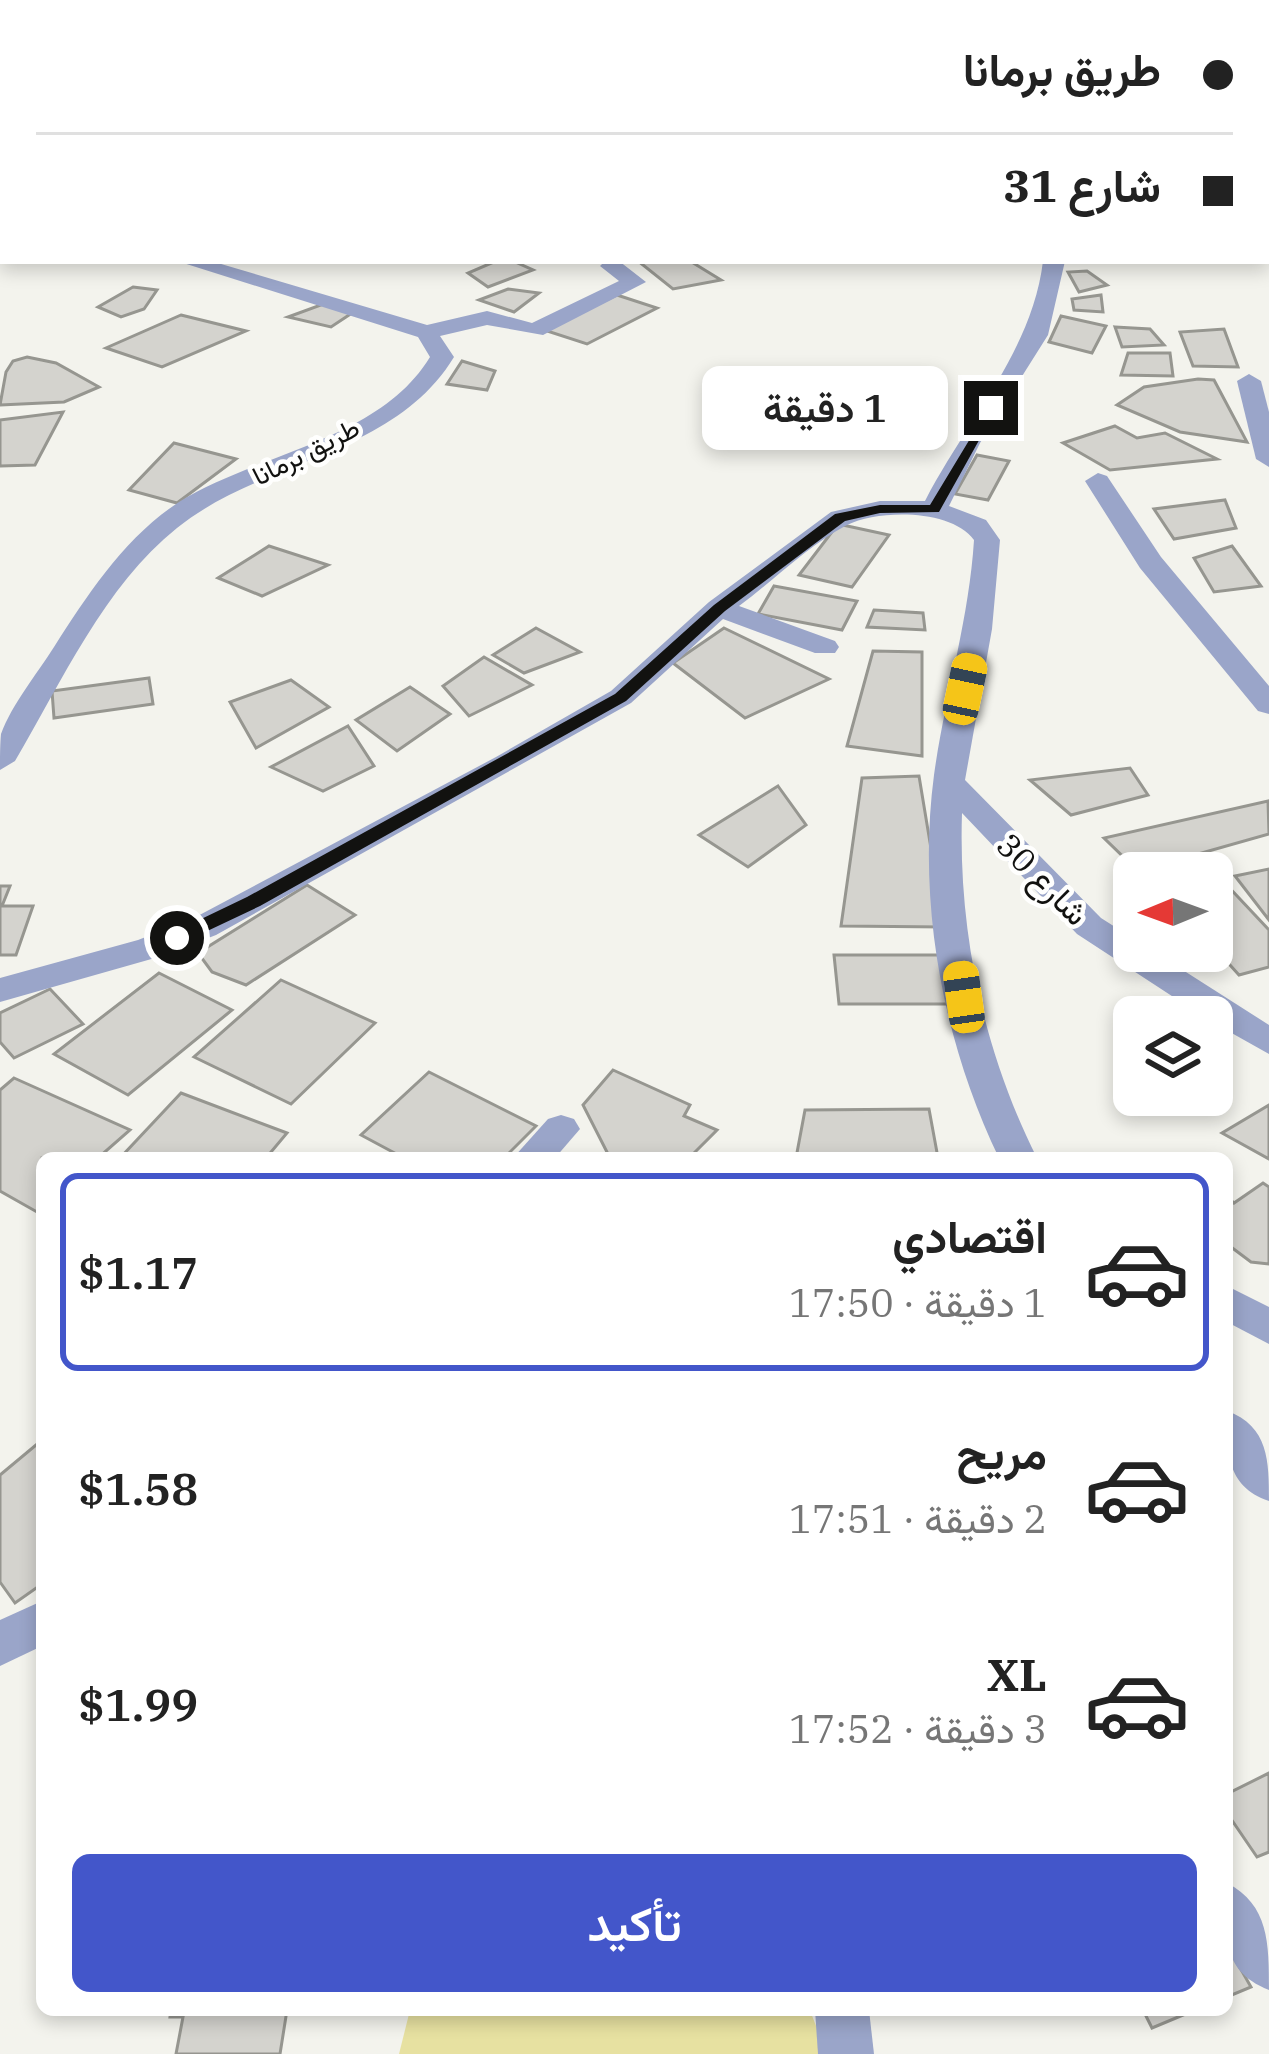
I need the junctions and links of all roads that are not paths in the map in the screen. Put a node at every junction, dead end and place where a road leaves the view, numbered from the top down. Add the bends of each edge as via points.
1 (1054, 264) edge
2 (611, 266) dead end
3 (230, 267) edge
4 (426, 332) junction
5 (1249, 381) dead end
6 (1269, 459) edge
7 (1098, 482) dead end
8 (934, 509) junction
9 (719, 608) junction
10 (825, 647) dead end
11 (1269, 705) edge
12 (0, 761) edge
13 (949, 781) junction
14 (0, 990) edge
15 (1269, 1042) edge
16 (561, 1130) dead end
17 (538, 1152) edge
18 (1015, 1152) edge
19 (1233, 1306) edge
20 (1269, 1327) edge
21 (1233, 1437) edge
22 (1269, 1482) edge
23 (36, 1625) edge
24 (0, 1644) edge
25 (1233, 1918) edge
26 (1269, 1963) edge
27 (843, 2016) edge
28 (847, 2054) edge

1 - 8 street via 1052,299 1031,350 973,433
2 - 4 street via 634,281 535,330 487,318
3 - 4 street
4 - 12 street, طريق برمانا via 442,357 415,394 158,529
5 - 6 street
7 - 11 street via 1150,562
8 - 9 street via 840,518
8 - 13 street via 977,526 987,540
9 - 10 street
9 - 14 street via 621,697 254,902 150,948
13 - 15 street, شارع 30 via 1089,926
13 - 18 street via 945,873 969,1026
16 - 17 street
19 - 20 street
21 - 22 street
23 - 24 street
25 - 26 street
27 - 28 street

